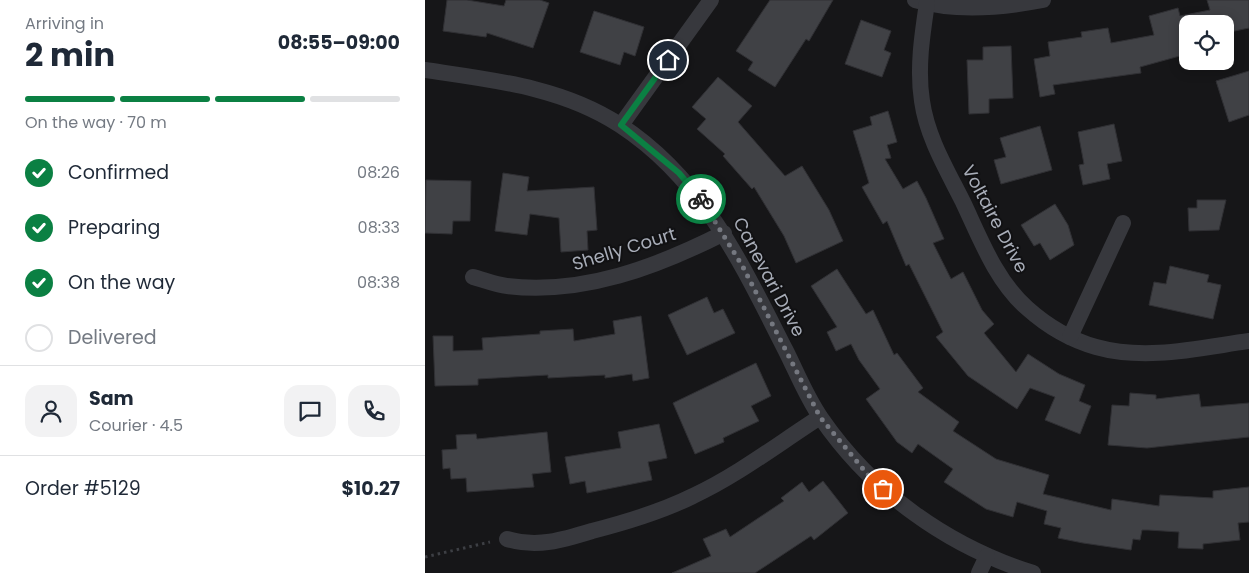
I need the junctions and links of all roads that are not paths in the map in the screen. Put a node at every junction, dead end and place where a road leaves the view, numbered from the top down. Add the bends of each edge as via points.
1 (711, 0) edge
2 (1043, 0) edge
3 (921, 2) edge
4 (425, 70) edge
5 (621, 125) junction
6 (1123, 223) dead end
7 (723, 233) junction
8 (473, 277) dead end
9 (1070, 337) junction
10 (1249, 340) edge
11 (820, 417) junction
12 (507, 538) road end
13 (987, 556) junction
14 (979, 573) edge
15 (1033, 573) edge

1 - 5 street
2 - 3 street via 979,7
3 - 9 street, Voltaire Drive via 919,79 927,126 933,140 1008,287 1026,308
4 - 5 street, Canevari Drive via 530,87 566,98
5 - 7 street, Canevari Drive via 679,173 702,200
6 - 9 street
7 - 8 street, Shelly Court via 657,262 611,278 574,286 505,286
7 - 11 street, Canevari Drive
9 - 10 street, Voltaire Drive via 1125,353 1164,352
11 - 12 street via 730,475 664,509 559,541 538,544
11 - 13 street, Canevari Drive via 869,476 898,502 956,541
13 - 14 street
13 - 15 street, Canevari Drive

